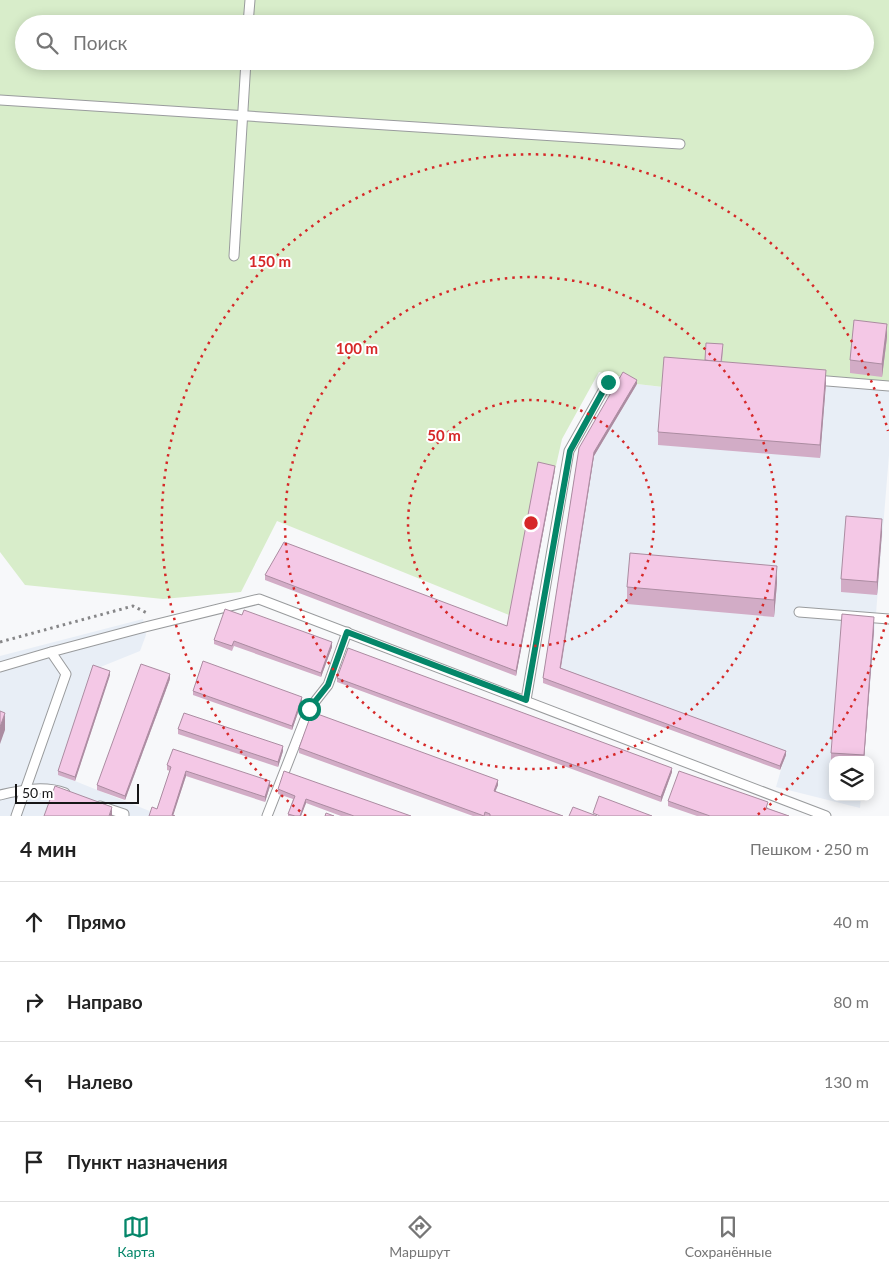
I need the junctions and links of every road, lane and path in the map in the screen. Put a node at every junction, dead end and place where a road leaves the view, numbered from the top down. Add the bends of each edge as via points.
1 (250, 0) edge
2 (249, 15) edge
3 (246, 70) edge
4 (0, 100) edge
5 (243, 117) junction
6 (680, 144) dead end
7 (234, 256) dead end
8 (802, 379) edge
9 (608, 382) dead end
10 (889, 386) edge
11 (799, 612) dead end
12 (889, 619) edge
13 (165, 622) junction
14 (347, 632) junction
15 (0, 642) edge
16 (51, 652) junction
17 (0, 667) edge
18 (526, 700) junction
19 (26, 789) junction
20 (0, 795) edge
21 (74, 796) edge
22 (91, 802) edge
23 (16, 816) edge
24 (124, 816) edge
25 (268, 816) edge
26 (826, 816) edge

1 - 2 lane
3 - 5 lane
4 - 5 lane
5 - 6 lane
5 - 7 lane
8 - 10 lane
9 - 18 lane via 570,451
11 - 12 lane
13 - 14 lane via 259,599
13 - 15 path via 133,606
13 - 16 lane
14 - 18 lane
14 - 25 lane via 328,685 309,709
16 - 17 lane
16 - 19 lane via 66,674
18 - 26 lane
19 - 20 lane
19 - 21 lane via 57,790
19 - 23 lane
22 - 24 lane

